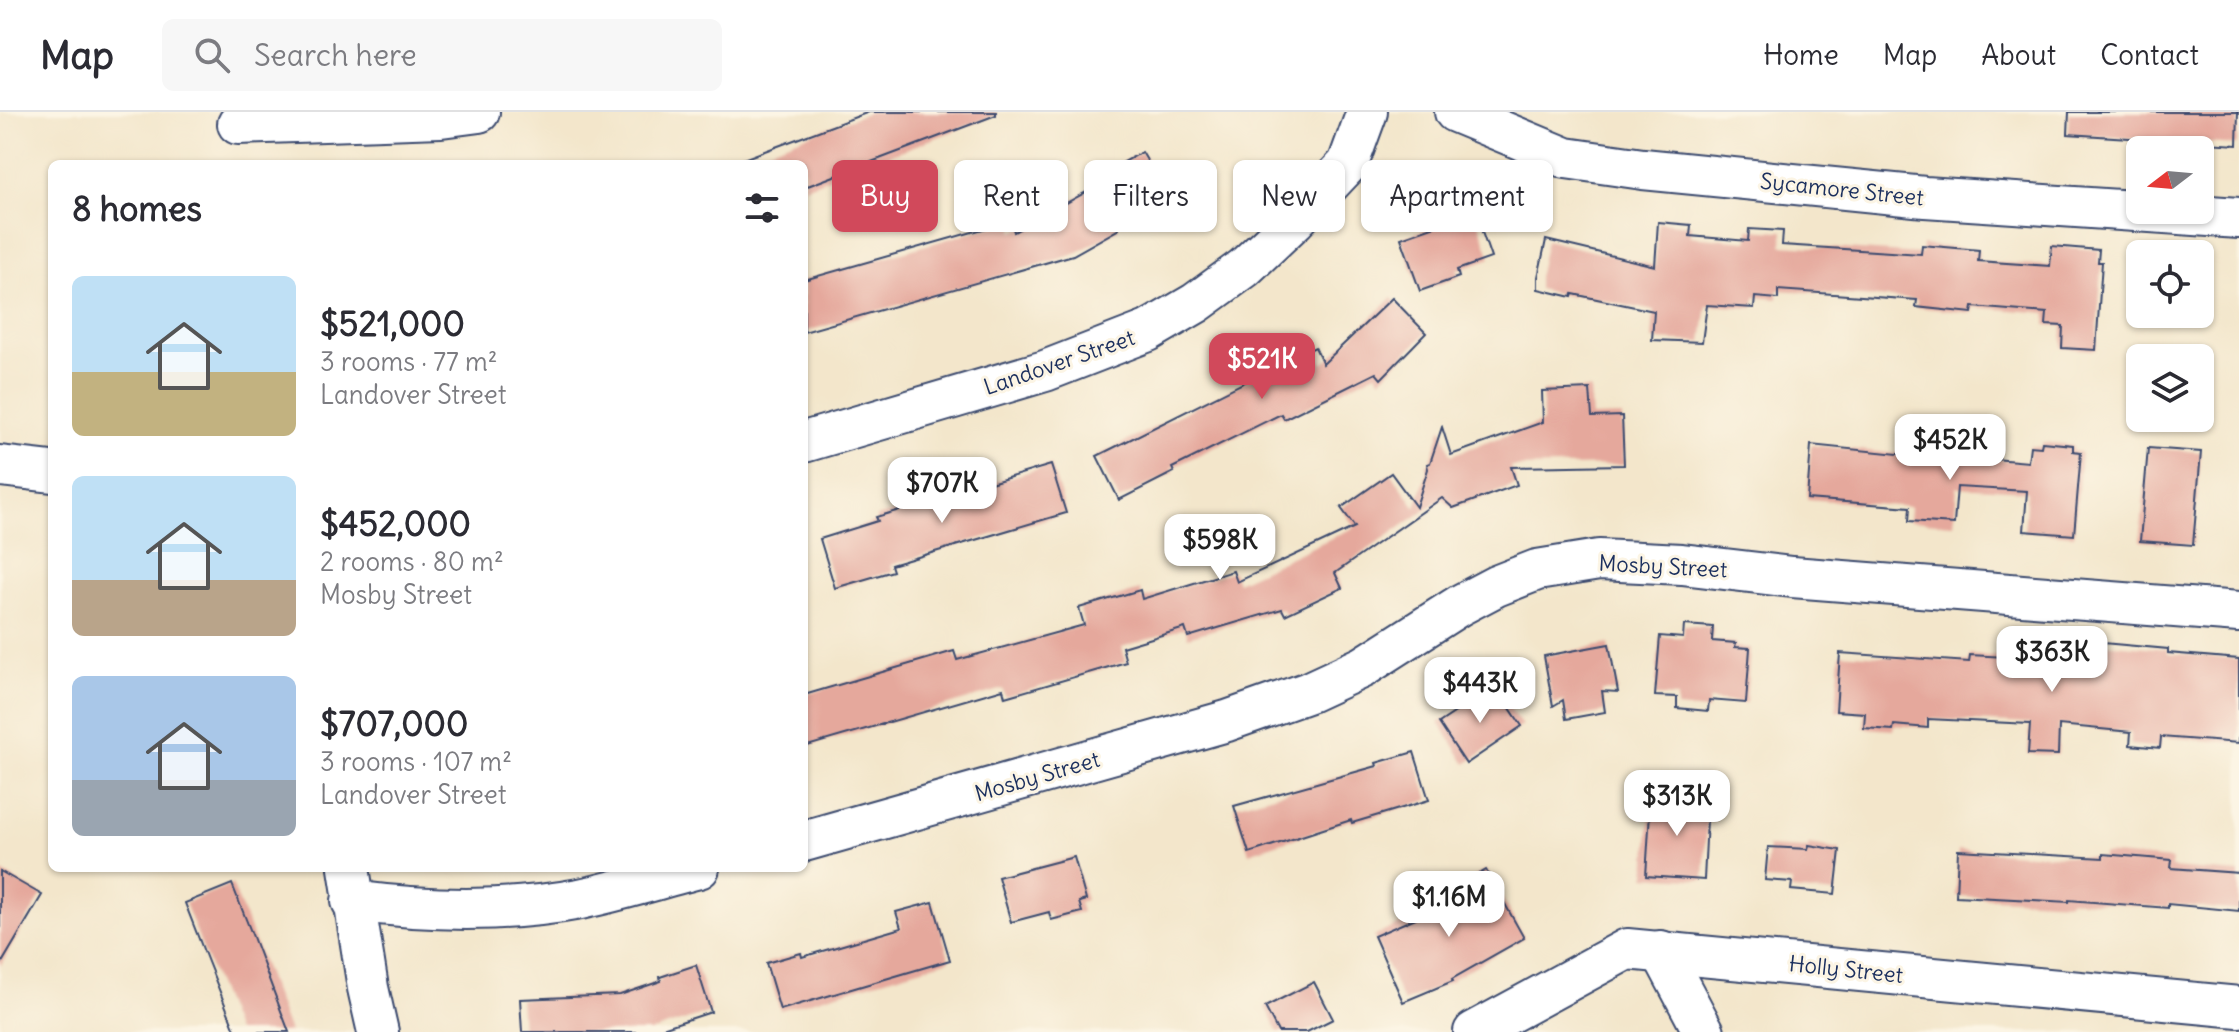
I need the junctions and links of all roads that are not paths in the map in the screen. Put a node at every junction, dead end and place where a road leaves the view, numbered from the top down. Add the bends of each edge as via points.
1 (479, 112) edge
2 (1367, 112) edge
3 (1455, 112) edge
4 (238, 124) dead end
5 (2239, 218) edge
6 (808, 441) edge
7 (0, 466) edge
8 (48, 472) edge
9 (2239, 612) edge
10 (808, 840) edge
11 (684, 872) edge
12 (350, 884) edge
13 (1661, 951) junction
14 (2239, 1007) edge
15 (378, 1032) edge
16 (1474, 1032) edge
17 (1704, 1032) edge

1 - 4 street
2 - 6 street, Landover Street via 1348,164 1244,268 1196,303 1108,348 1045,371
3 - 5 street, Sycamore Street via 1566,158 1643,169 1925,197
7 - 8 street
9 - 10 street, Mosby Street via 1599,560 1537,570 1484,592 1363,667 1309,692 1227,721
11 - 12 street via 580,899 514,908 380,905
12 - 15 street
13 - 14 street, Holly Street
13 - 16 street, Holly Street via 1627,949
13 - 17 street

